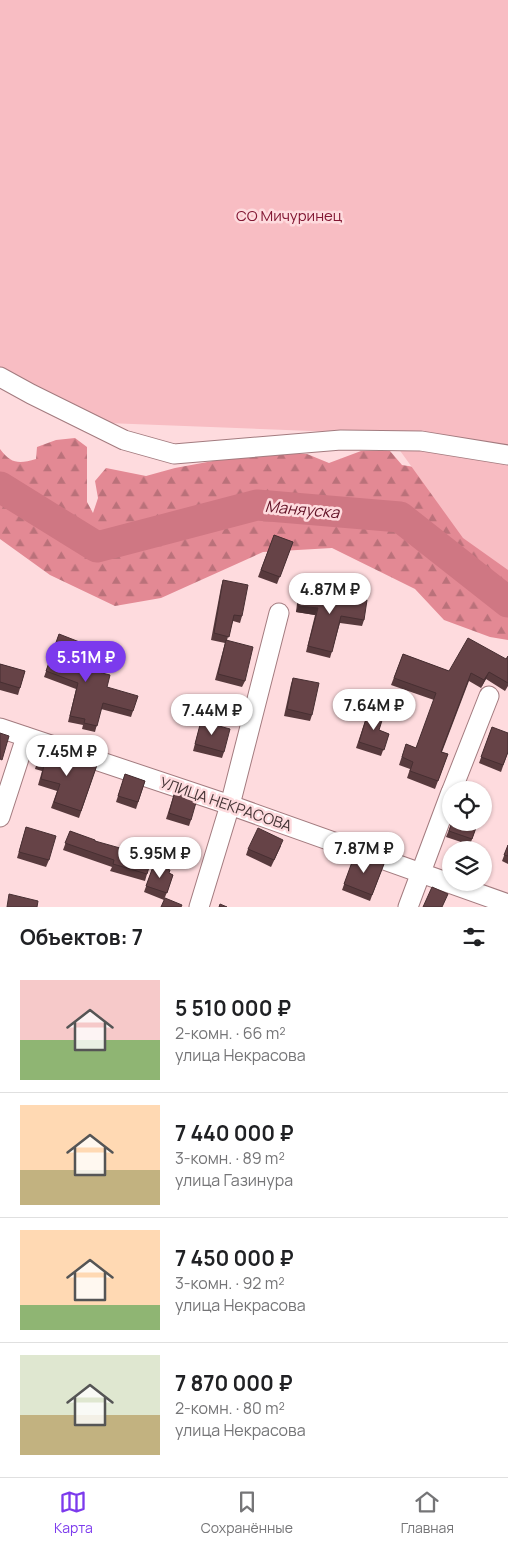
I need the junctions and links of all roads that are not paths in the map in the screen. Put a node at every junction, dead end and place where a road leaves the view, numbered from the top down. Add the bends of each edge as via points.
1 (0, 377) edge
2 (508, 455) edge
3 (280, 614) dead end
4 (489, 696) dead end
5 (0, 728) edge
6 (26, 737) junction
7 (456, 781) edge
8 (230, 805) junction
9 (0, 817) edge
10 (442, 817) edge
11 (420, 873) junction
12 (508, 904) edge
13 (199, 907) edge
14 (408, 907) edge

1 - 2 street via 124,440 174,454 341,440 421,441
3 - 8 street
4 - 7 street
5 - 6 street, УЛИЦА НЕКРАСОВА
6 - 8 street, УЛИЦА НЕКРАСОВА
6 - 9 street
8 - 11 street, УЛИЦА НЕКРАСОВА
8 - 13 street
10 - 11 street
11 - 12 street, УЛИЦА НЕКРАСОВА
11 - 14 street

